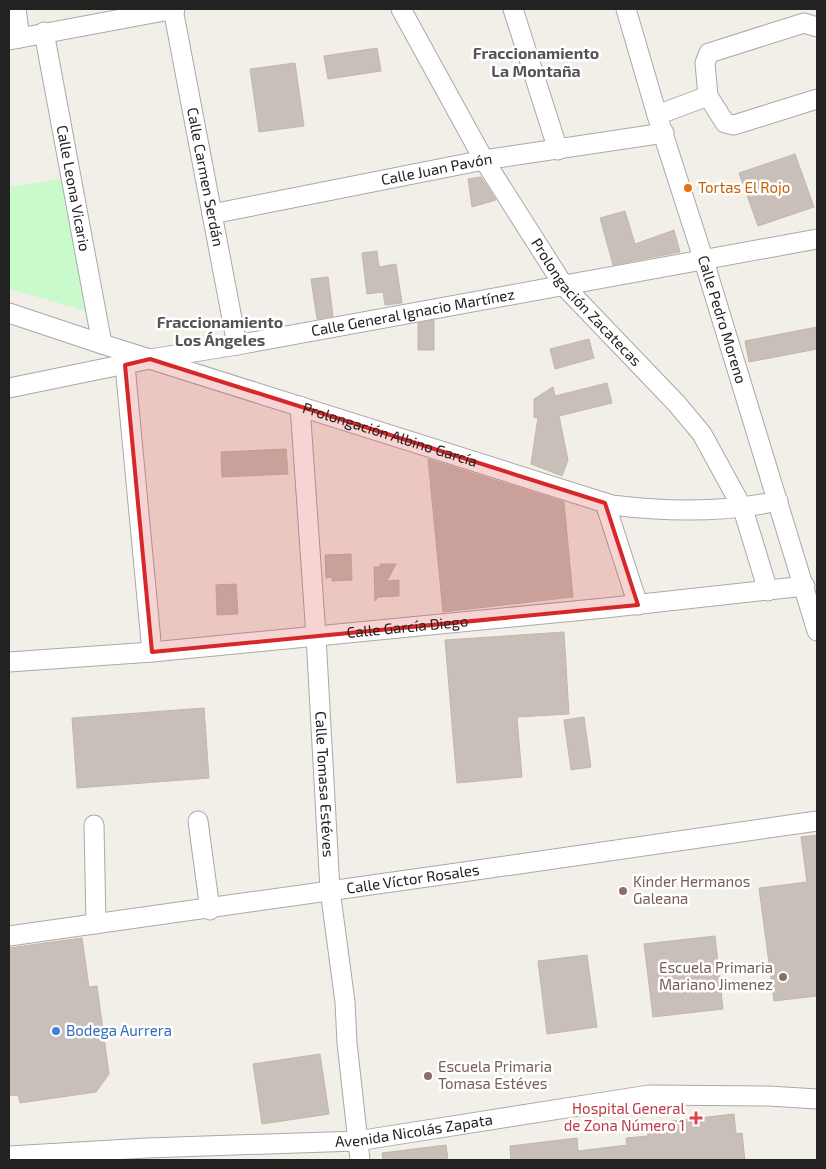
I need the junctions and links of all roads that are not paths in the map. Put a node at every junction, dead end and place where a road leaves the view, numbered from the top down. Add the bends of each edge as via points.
1 (16, 9) edge
2 (174, 9) edge
3 (401, 9) edge
4 (513, 9) edge
5 (626, 9) edge
6 (130, 13) edge
7 (817, 27) edge
8 (44, 32) junction
9 (14, 39) edge
10 (708, 96) junction
11 (817, 100) edge
12 (657, 115) junction
13 (664, 133) junction
14 (558, 150) junction
15 (484, 160) junction
16 (212, 214) junction
17 (817, 239) edge
18 (704, 261) junction
19 (564, 286) junction
20 (9, 313) edge
21 (102, 344) junction
22 (237, 346) junction
23 (150, 359) junction
24 (125, 365) junction
25 (9, 388) edge
26 (300, 406) junction
27 (778, 501) junction
28 (606, 503) junction
29 (743, 509) junction
30 (805, 586) junction
31 (768, 591) junction
32 (638, 605) junction
33 (817, 629) edge
34 (316, 636) junction
35 (152, 652) junction
36 (9, 662) edge
37 (198, 821) dead end
38 (817, 821) edge
39 (94, 826) dead end
40 (330, 890) junction
41 (210, 910) junction
42 (96, 924) junction
43 (9, 936) edge
44 (817, 1099) edge
45 (358, 1141) junction
46 (252, 1153) edge
47 (147, 1154) edge
48 (9, 1156) edge
49 (52, 1157) edge
50 (360, 1160) edge

1 - 9 street
2 - 6 street
2 - 16 street, Calle Carmen Serdán
3 - 15 street, Prolongación Zacatecas
4 - 14 street
5 - 12 street, Calle Pedro Moreno
6 - 8 street
7 - 10 street via 804,23 709,53 705,63
8 - 9 street
8 - 21 street, Calle Leona Vicario
10 - 11 street via 725,123 734,125
10 - 12 street
12 - 13 street, Calle Pedro Moreno
13 - 14 street, Calle Juan Pavón
13 - 18 street, Calle Pedro Moreno
14 - 15 street, Calle Juan Pavón
15 - 16 street, Calle Juan Pavón
15 - 19 street, Prolongación Zacatecas
16 - 22 street, Calle Carmen Serdán
17 - 18 street, Calle General Ignacio Martínez
18 - 19 street, Calle General Ignacio Martínez
18 - 27 street, Calle Pedro Moreno
19 - 22 street, Calle General Ignacio Martínez
19 - 29 street, Prolongación Zacatecas via 702,434
20 - 21 street, Prolongación Albino García
21 - 23 street, Prolongación Albino García
22 - 23 street, Calle General Ignacio Martínez
23 - 24 street, Calle General Ignacio Martínez
23 - 26 street, Prolongación Albino García
24 - 25 street, Calle General Ignacio Martínez
24 - 35 street
26 - 28 street, Prolongación Albino García
26 - 34 street, Calle Tomasa Estéves
27 - 29 street, Prolongación Albino García
27 - 30 street, Calle Pedro Moreno
28 - 29 street, Prolongación Albino García via 657,511
28 - 32 street
29 - 31 street, Prolongación Zacatecas
30 - 31 street, Calle García Diego
30 - 33 street, Calle Pedro Moreno
31 - 32 street, Calle García Diego
32 - 34 street, Calle García Diego
34 - 35 street, Calle García Diego
34 - 40 street, Calle Tomasa Estéves
35 - 36 street, Calle García Diego
37 - 41 street
38 - 40 street, Calle Víctor Rosales
39 - 42 street
40 - 41 street, Calle Víctor Rosales
40 - 45 street, Calle Tomasa Estéves
41 - 42 street, Calle Víctor Rosales
42 - 43 street, Calle Víctor Rosales
44 - 45 street, Avenida Nicolás Zapata via 649,1095
45 - 46 street, Avenida Nicolás Zapata
45 - 50 street, Calle Tomasa Estéves
46 - 47 street, Avenida Nicolás Zapata
47 - 49 street, Avenida Nicolás Zapata
48 - 49 street, Avenida Nicolás Zapata

